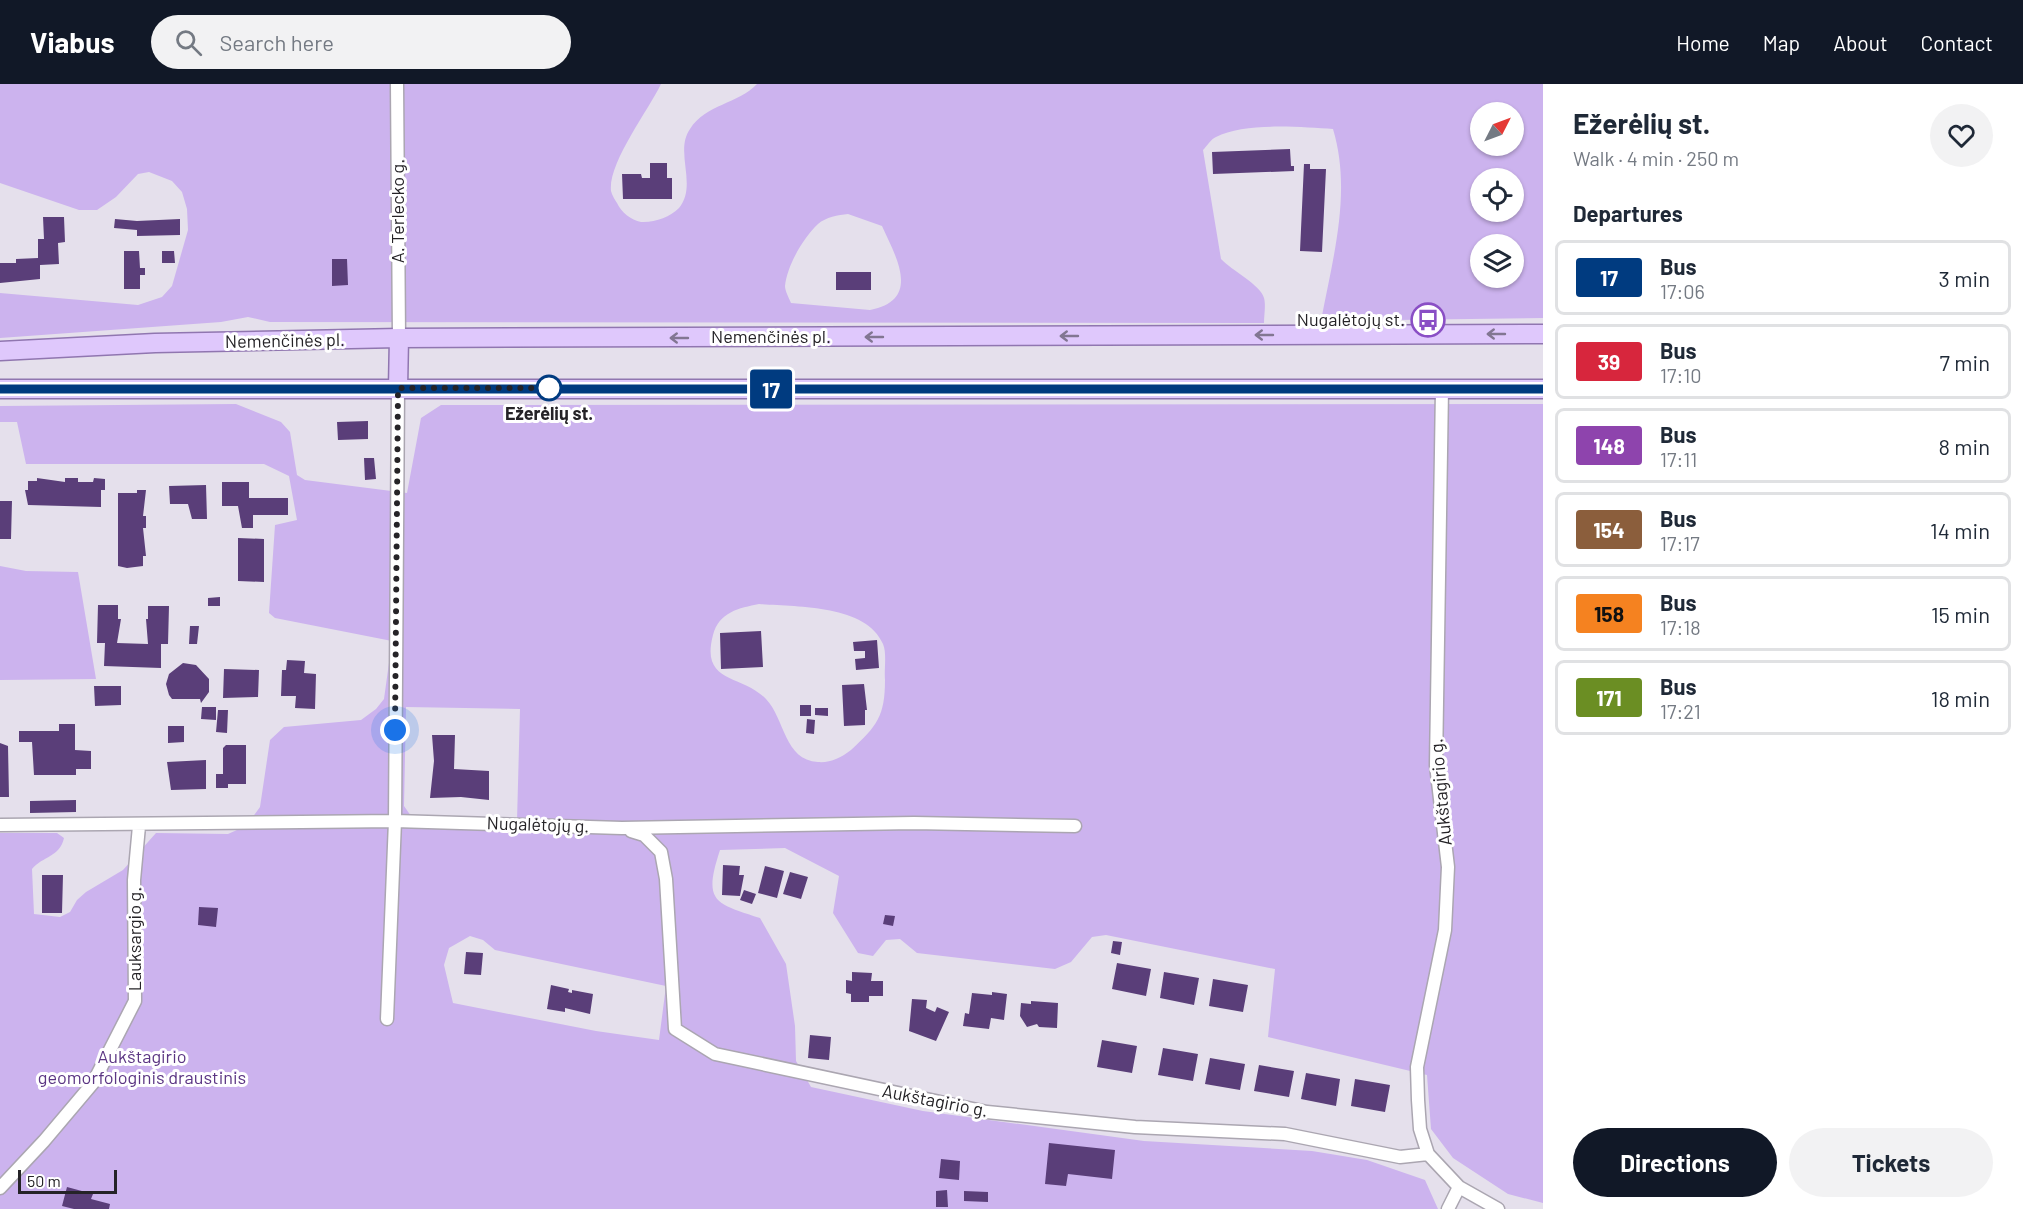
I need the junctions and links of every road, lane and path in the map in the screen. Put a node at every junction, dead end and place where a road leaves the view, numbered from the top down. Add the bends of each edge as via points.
1 (398, 84) edge
2 (1543, 334) edge
3 (399, 338) junction
4 (0, 351) edge
5 (398, 388) junction
6 (0, 389) edge
7 (1442, 389) junction
8 (1543, 389) edge
9 (395, 821) junction
10 (0, 825) edge
11 (139, 826) junction
12 (1075, 826) dead end
13 (622, 828) junction
14 (387, 1018) dead end
15 (1428, 1154) junction
16 (1459, 1187) junction
17 (0, 1188) edge
18 (1448, 1209) edge
19 (1498, 1209) edge

1 - 3 street, A. Terlecko g.
2 -> 3 main road, Nemenčinės pl.
3 - 4 main road, Nemenčinės pl.
3 - 5 main road
5 - 6 main road
5 - 7 main road
5 - 9 street
7 - 8 main road
7 - 15 street, Aukštagirio g. via 1436,765 1448,867 1445,930 1417,1067 1420,1129
9 - 11 street, Nugalėtojų g.
9 - 13 street, Nugalėtojų g.
9 - 14 street
10 - 11 street, Nugalėtojų g.
11 - 17 street, Lauksargio g. via 134,880 135,1001 93,1083
12 - 13 street, Nugalėtojų g. via 914,823
13 - 15 street, Aukštagirio g. via 644,835 661,852 675,1029 715,1054 987,1112 1135,1127 1285,1134 1400,1157
15 - 16 street, Aukštagirio g.
16 - 18 street
16 - 19 street, Aukštagirio g.

